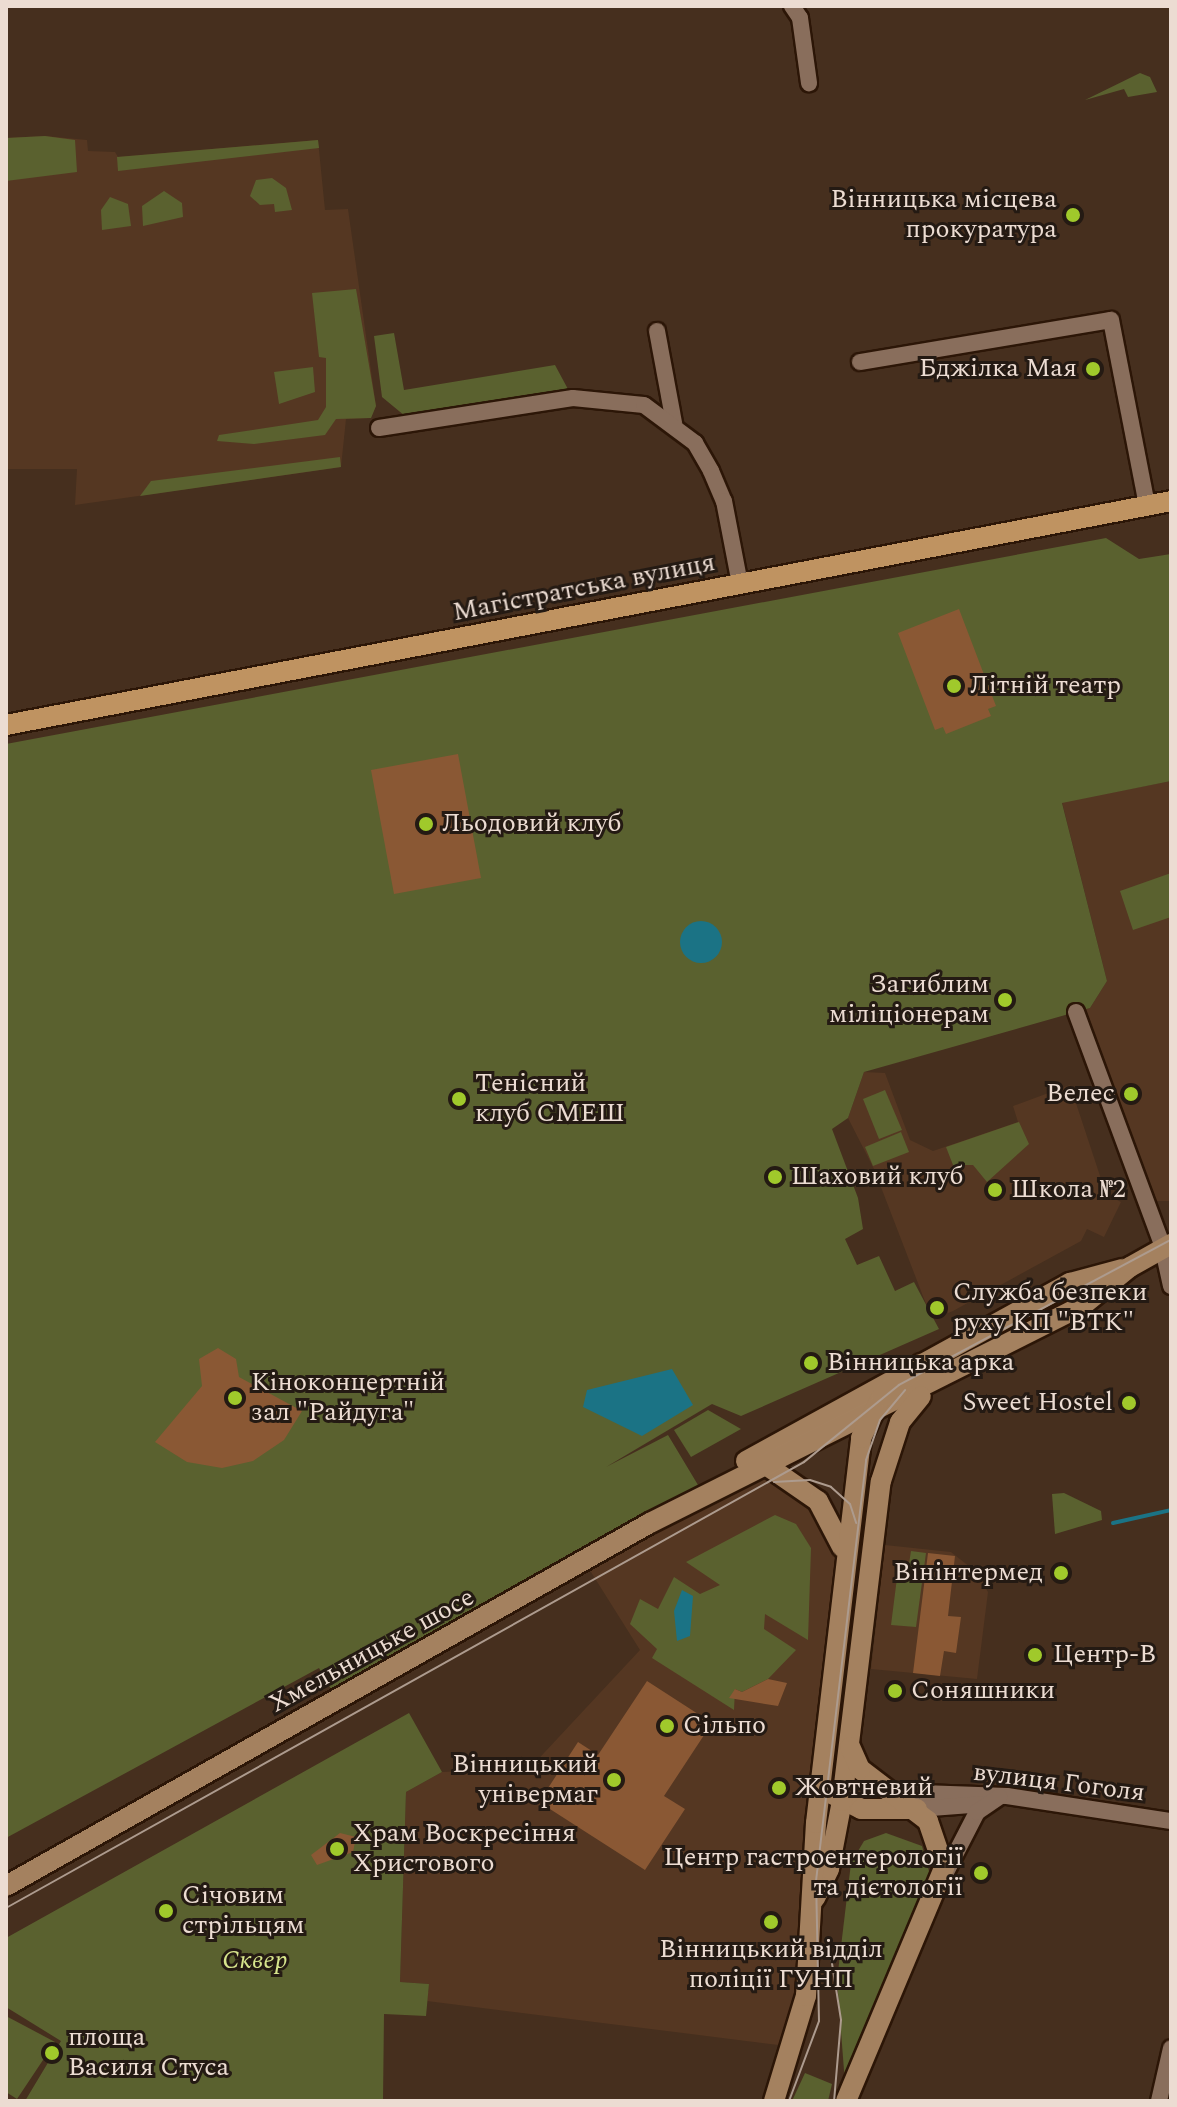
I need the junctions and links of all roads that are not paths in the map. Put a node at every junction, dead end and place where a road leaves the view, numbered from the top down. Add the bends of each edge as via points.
1 (792, 6) edge
2 (809, 83) dead end
3 (657, 331) dead end
4 (860, 362) dead end
5 (674, 423) junction
6 (379, 428) dead end
7 (1171, 501) edge
8 (1147, 506) junction
9 (740, 584) junction
10 (6, 725) edge
11 (1076, 1012) dead end
12 (1167, 1246) edge
13 (1130, 1267) junction
14 (1171, 1286) edge
15 (921, 1364) junction
16 (951, 1376) junction
17 (827, 1415) junction
18 (864, 1422) junction
19 (766, 1465) junction
20 (881, 1481) junction
21 (650, 1523) junction
22 (844, 1552) junction
23 (850, 1747) junction
24 (821, 1783) junction
25 (893, 1792) junction
26 (1001, 1796) junction
27 (984, 1804) junction
28 (852, 1805) junction
29 (918, 1809) junction
30 (1171, 1821) edge
31 (816, 1823) junction
32 (942, 1879) junction
33 (6, 1886) edge
34 (812, 1903) junction
35 (1171, 2048) edge
36 (774, 2101) edge
37 (846, 2101) edge
38 (1159, 2101) edge

1 - 2 street via 800,18
3 - 5 street
4 - 8 street via 1111,320
5 - 6 street via 644,405 573,398
5 - 9 street via 695,443 724,501
7 - 8 main road, Магістратська вулиця
8 - 9 main road, Магістратська вулиця
9 - 10 main road, Магістратська вулиця
11 - 12 street
12 - 13 main road
12 - 14 street
13 - 15 main road via 1070,1283
13 - 16 main road via 1083,1305
15 - 17 main road
15 - 18 main road via 897,1380
16 - 18 main road, Хмельницьке шосе
16 - 20 main road via 908,1409
17 - 18 main road
17 - 21 main road
18 - 19 main road, Хмельницьке шосе
18 - 20 main road via 876,1447
18 - 22 main road
19 - 21 main road, Хмельницьке шосе
19 - 22 main road via 818,1501
20 - 23 main road
21 - 33 main road, Хмельницьке шосе
22 - 24 main road
23 - 25 main road via 860,1769
23 - 28 main road
24 - 28 main road
24 - 31 main road
25 - 26 street, вулиця Гоголя
25 - 28 main road via 862,1790
25 - 29 main road
26 - 27 street
26 - 30 street, вулиця Гоголя
27 - 29 street, вулиця Гоголя
27 - 32 street
28 - 29 main road
28 - 31 main road
28 - 34 main road via 838,1826
29 - 32 main road via 941,1845
31 - 34 main road
32 - 37 main road
34 - 36 main road via 802,2023
35 - 38 street

